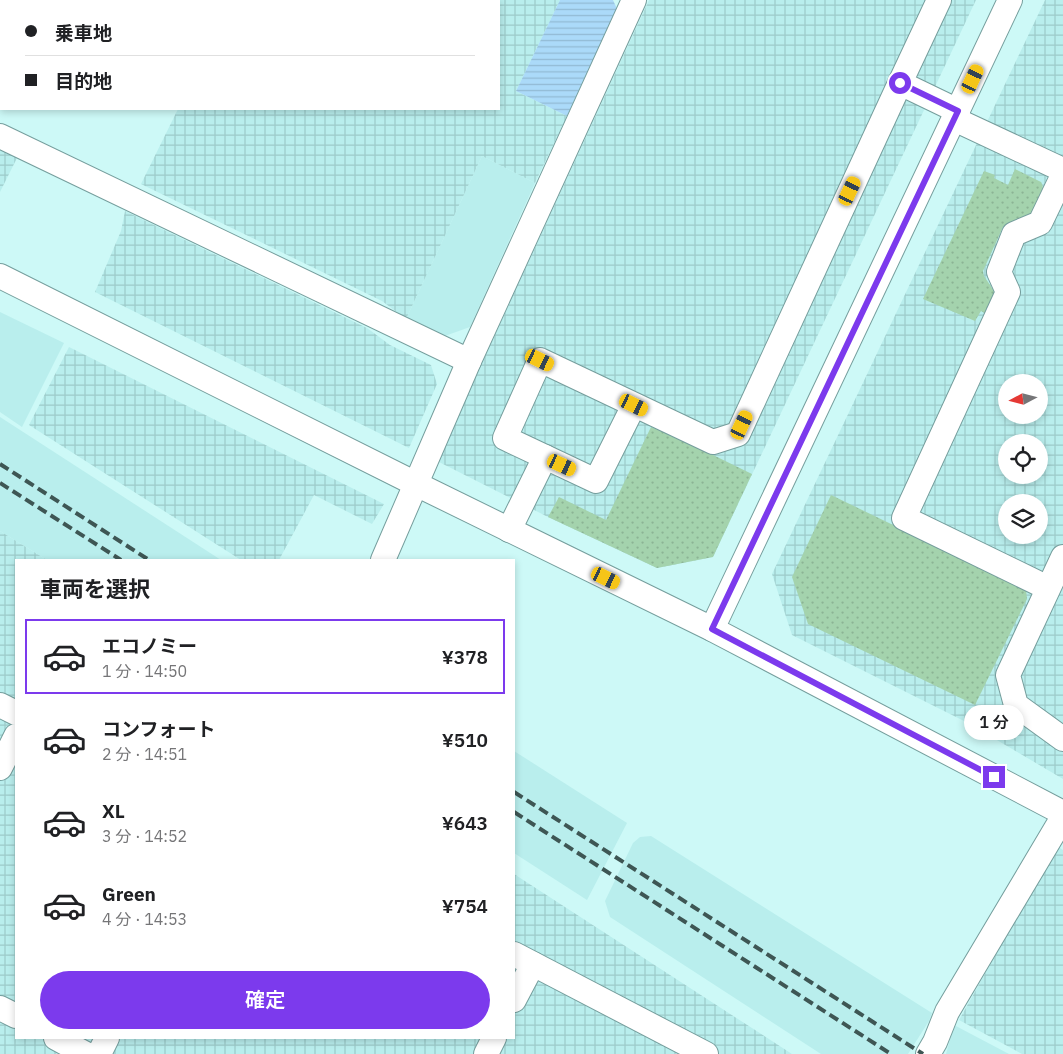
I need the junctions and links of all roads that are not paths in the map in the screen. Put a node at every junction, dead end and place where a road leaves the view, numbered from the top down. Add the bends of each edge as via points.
1 (634, 0) edge
2 (939, 0) edge
3 (1010, 0) edge
4 (900, 83) junction
5 (956, 115) junction
6 (0, 136) edge
7 (1063, 170) edge
8 (1063, 175) edge
9 (0, 276) edge
10 (468, 361) junction
11 (634, 405) junction
12 (545, 457) junction
13 (416, 484) junction
14 (509, 530) junction
15 (1063, 557) edge
16 (383, 559) edge
17 (1048, 588) junction
18 (712, 629) junction
19 (0, 705) edge
20 (15, 712) edge
21 (15, 738) edge
22 (1063, 739) edge
23 (0, 768) edge
24 (1063, 815) edge
25 (523, 959) edge
26 (515, 995) edge
27 (0, 1008) edge
28 (15, 1016) edge
29 (58, 1039) edge
30 (106, 1039) edge
31 (494, 1039) edge
32 (86, 1054) edge
33 (99, 1054) edge
34 (486, 1054) edge
35 (706, 1054) edge
36 (928, 1054) edge

1 - 10 street
2 - 4 street
3 - 5 street
4 - 5 street
4 - 11 street via 738,434 713,442
5 - 7 street
5 - 18 street
6 - 10 street
8 - 17 street via 1040,223 1014,234 999,272 1008,292 904,518
9 - 13 street
10 - 13 street
11 - 12 street via 596,481
11 - 12 street via 540,360 504,438
12 - 14 street
13 - 14 street
13 - 16 street
14 - 18 street
15 - 17 street
17 - 22 street via 1008,675 1016,706
18 - 24 street
19 - 20 street
21 - 23 street
24 - 36 street via 947,1012
25 - 26 street
25 - 35 street
27 - 28 street
29 - 32 street
30 - 33 street
31 - 34 street

